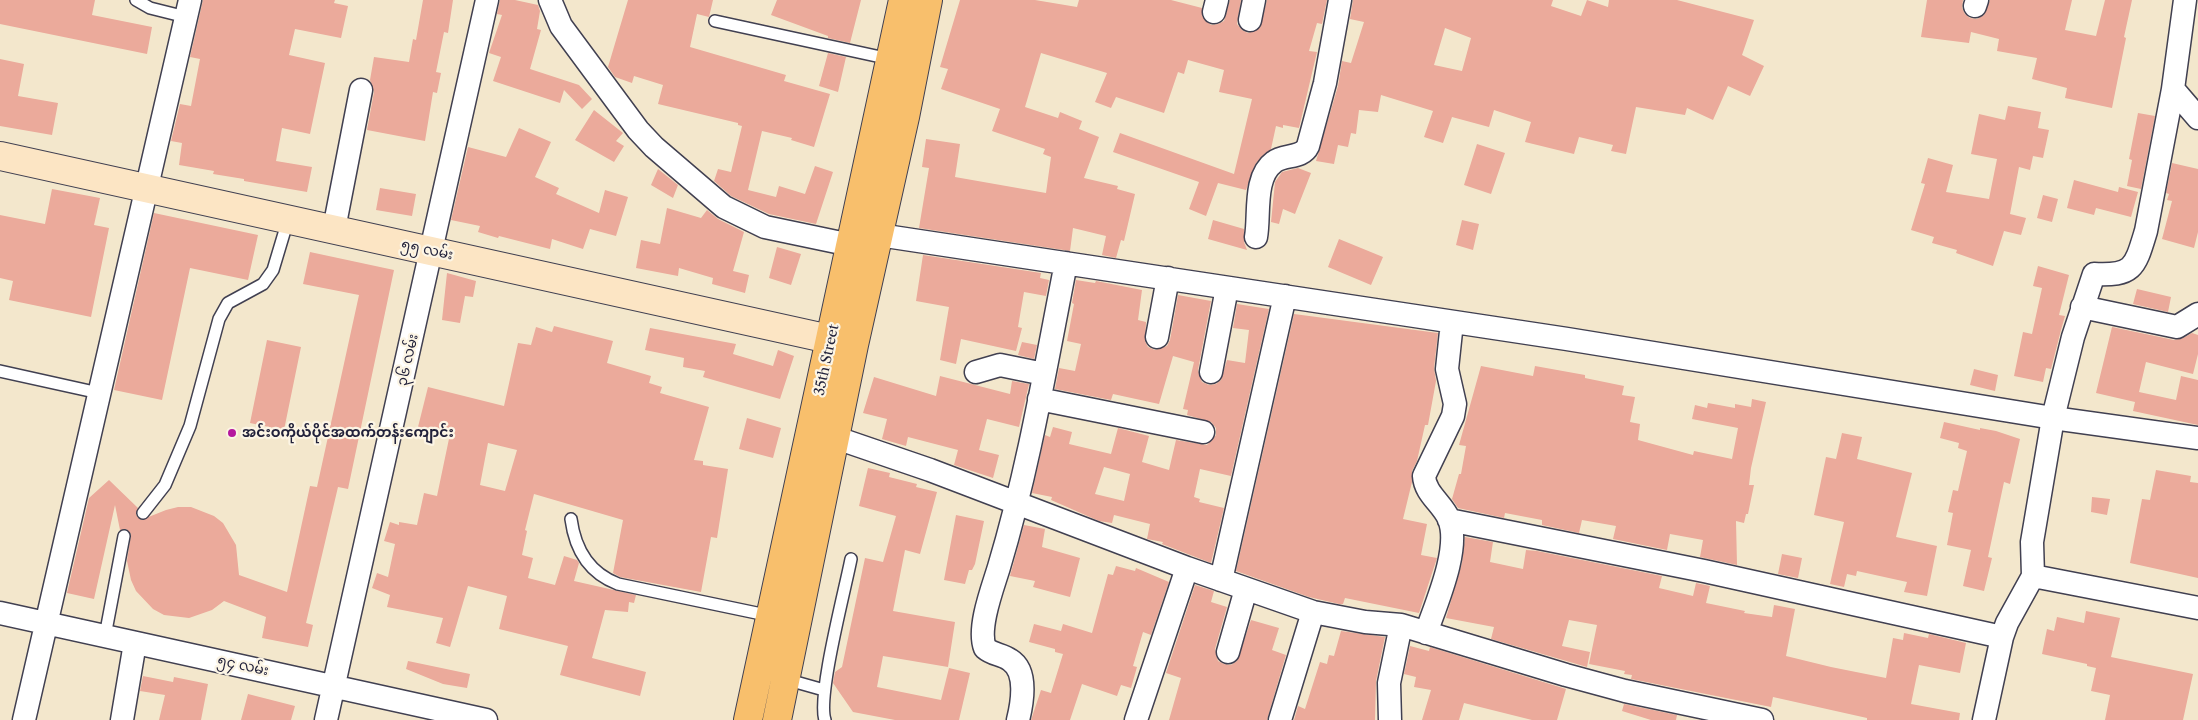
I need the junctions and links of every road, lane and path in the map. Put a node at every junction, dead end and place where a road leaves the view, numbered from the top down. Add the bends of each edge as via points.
1 (136, 0) edge
2 (487, 0) edge
3 (550, 0) edge
4 (903, 0) edge
5 (928, 0) edge
6 (1340, 0) edge
7 (2185, 0) edge
8 (188, 8) edge
9 (715, 21) dead end
10 (890, 59) junction
11 (2173, 89) junction
12 (361, 90) dead end
13 (2198, 118) edge
14 (0, 156) edge
15 (146, 188) junction
16 (288, 220) junction
17 (334, 229) junction
18 (879, 235) junction
19 (1256, 237) dead end
20 (851, 246) junction
21 (433, 251) junction
22 (1066, 263) junction
23 (1168, 278) junction
24 (1227, 288) junction
25 (1285, 296) junction
26 (2082, 307) junction
27 (2198, 314) edge
28 (1452, 322) junction
29 (1157, 336) dead end
30 (843, 342) junction
31 (0, 371) edge
32 (976, 372) dead end
33 (1211, 372) dead end
34 (1044, 374) junction
35 (99, 394) junction
36 (1039, 399) junction
37 (2052, 418) junction
38 (1203, 432) dead end
39 (823, 433) junction
40 (2198, 438) edge
41 (1018, 502) junction
42 (144, 513) dead end
43 (571, 519) dead end
44 (1449, 520) junction
45 (124, 536) dead end
46 (852, 560) dead end
47 (1187, 568) junction
48 (2033, 576) junction
49 (1221, 580) junction
50 (1246, 589) junction
51 (2198, 608) edge
52 (0, 612) edge
53 (1313, 612) junction
54 (771, 616) junction
55 (47, 623) junction
56 (1400, 626) junction
57 (1426, 632) junction
58 (105, 636) junction
59 (2002, 637) junction
60 (135, 643) junction
61 (1228, 652) dead end
62 (785, 679) junction
63 (333, 686) junction
64 (824, 690) junction
65 (24, 720) edge
66 (122, 720) edge
67 (326, 720) edge
68 (486, 720) edge
69 (748, 720) edge
70 (777, 720) edge
71 (825, 720) edge
72 (1018, 720) edge
73 (1136, 720) edge
74 (1280, 720) edge
75 (1391, 720) edge
76 (1762, 720) edge
77 (1984, 720) edge

1 - 8 lane via 150,8
2 - 21 street, ၃၆ လမ်း
3 - 20 street via 561,26 638,130 724,207 765,227
4 - 10 main road, 35th Street
5 - 18 main road, 35th Street
6 - 19 street via 1327,76 1308,146 1302,153 1270,166 1259,192
7 - 11 street
8 - 15 street
9 - 10 lane
10 - 20 main road, 35th Street
11 - 13 street
11 - 26 street via 2139,253 2125,272 2094,274
12 - 17 street
14 - 15 main road, ၅၅ လမ်း
15 - 16 main road, ၅၅ လမ်း
15 - 35 street
16 - 17 main road, ၅၅ လမ်း
16 - 42 lane via 273,270 263,284 228,303 219,319 190,426 165,485
17 - 21 main road, ၅၅ လမ်း
18 - 22 street
18 - 30 main road, 35th Street
20 - 30 main road, 35th Street
21 - 30 main road, ၅၅ လမ်း
21 - 63 street, ၃၆ လမ်း
22 - 23 street
22 - 34 street
23 - 24 street
23 - 29 street
24 - 25 street
24 - 33 street
25 - 28 street
25 - 49 street
26 - 27 street via 2177,327
26 - 37 street
28 - 37 street
28 - 44 street via 1447,369 1455,404 1453,416 1424,476 1425,486
30 - 39 main road, 35th Street
31 - 35 lane
32 - 34 street via 1000,365
34 - 36 street
35 - 55 street
36 - 38 street
36 - 41 street
37 - 40 street
37 - 48 street via 2032,542
39 - 41 street
39 - 54 main road, 35th Street
39 - 62 main road, 35th Street
41 - 47 street
41 - 72 street via 989,600 984,644 990,653 1011,660 1016,666 1022,686
43 - 54 lane via 573,540 583,558 605,580
44 - 57 street via 1451,556
44 - 59 street via 1704,571
45 - 58 lane
46 - 64 lane
47 - 49 street
47 - 73 street
48 - 51 street
48 - 59 street
49 - 50 street
50 - 53 street
50 - 61 street
52 - 55 street, ၅၄ လမ်း
53 - 56 street
53 - 74 street
54 - 69 main road, 35th Street
55 - 58 street, ၅၄ လမ်း
55 - 65 street
56 - 57 street
56 - 75 street via 1389,683
57 - 76 street via 1566,676
58 - 60 street, ၅၄ လမ်း
59 - 77 street
60 - 63 street, ၅၄ လမ်း
60 - 66 street
62 - 64 lane
62 - 70 main road, 35th Street
63 - 67 street, ၃၆ လမ်း
63 - 68 street, ၅၄ လမ်း
64 - 71 lane

